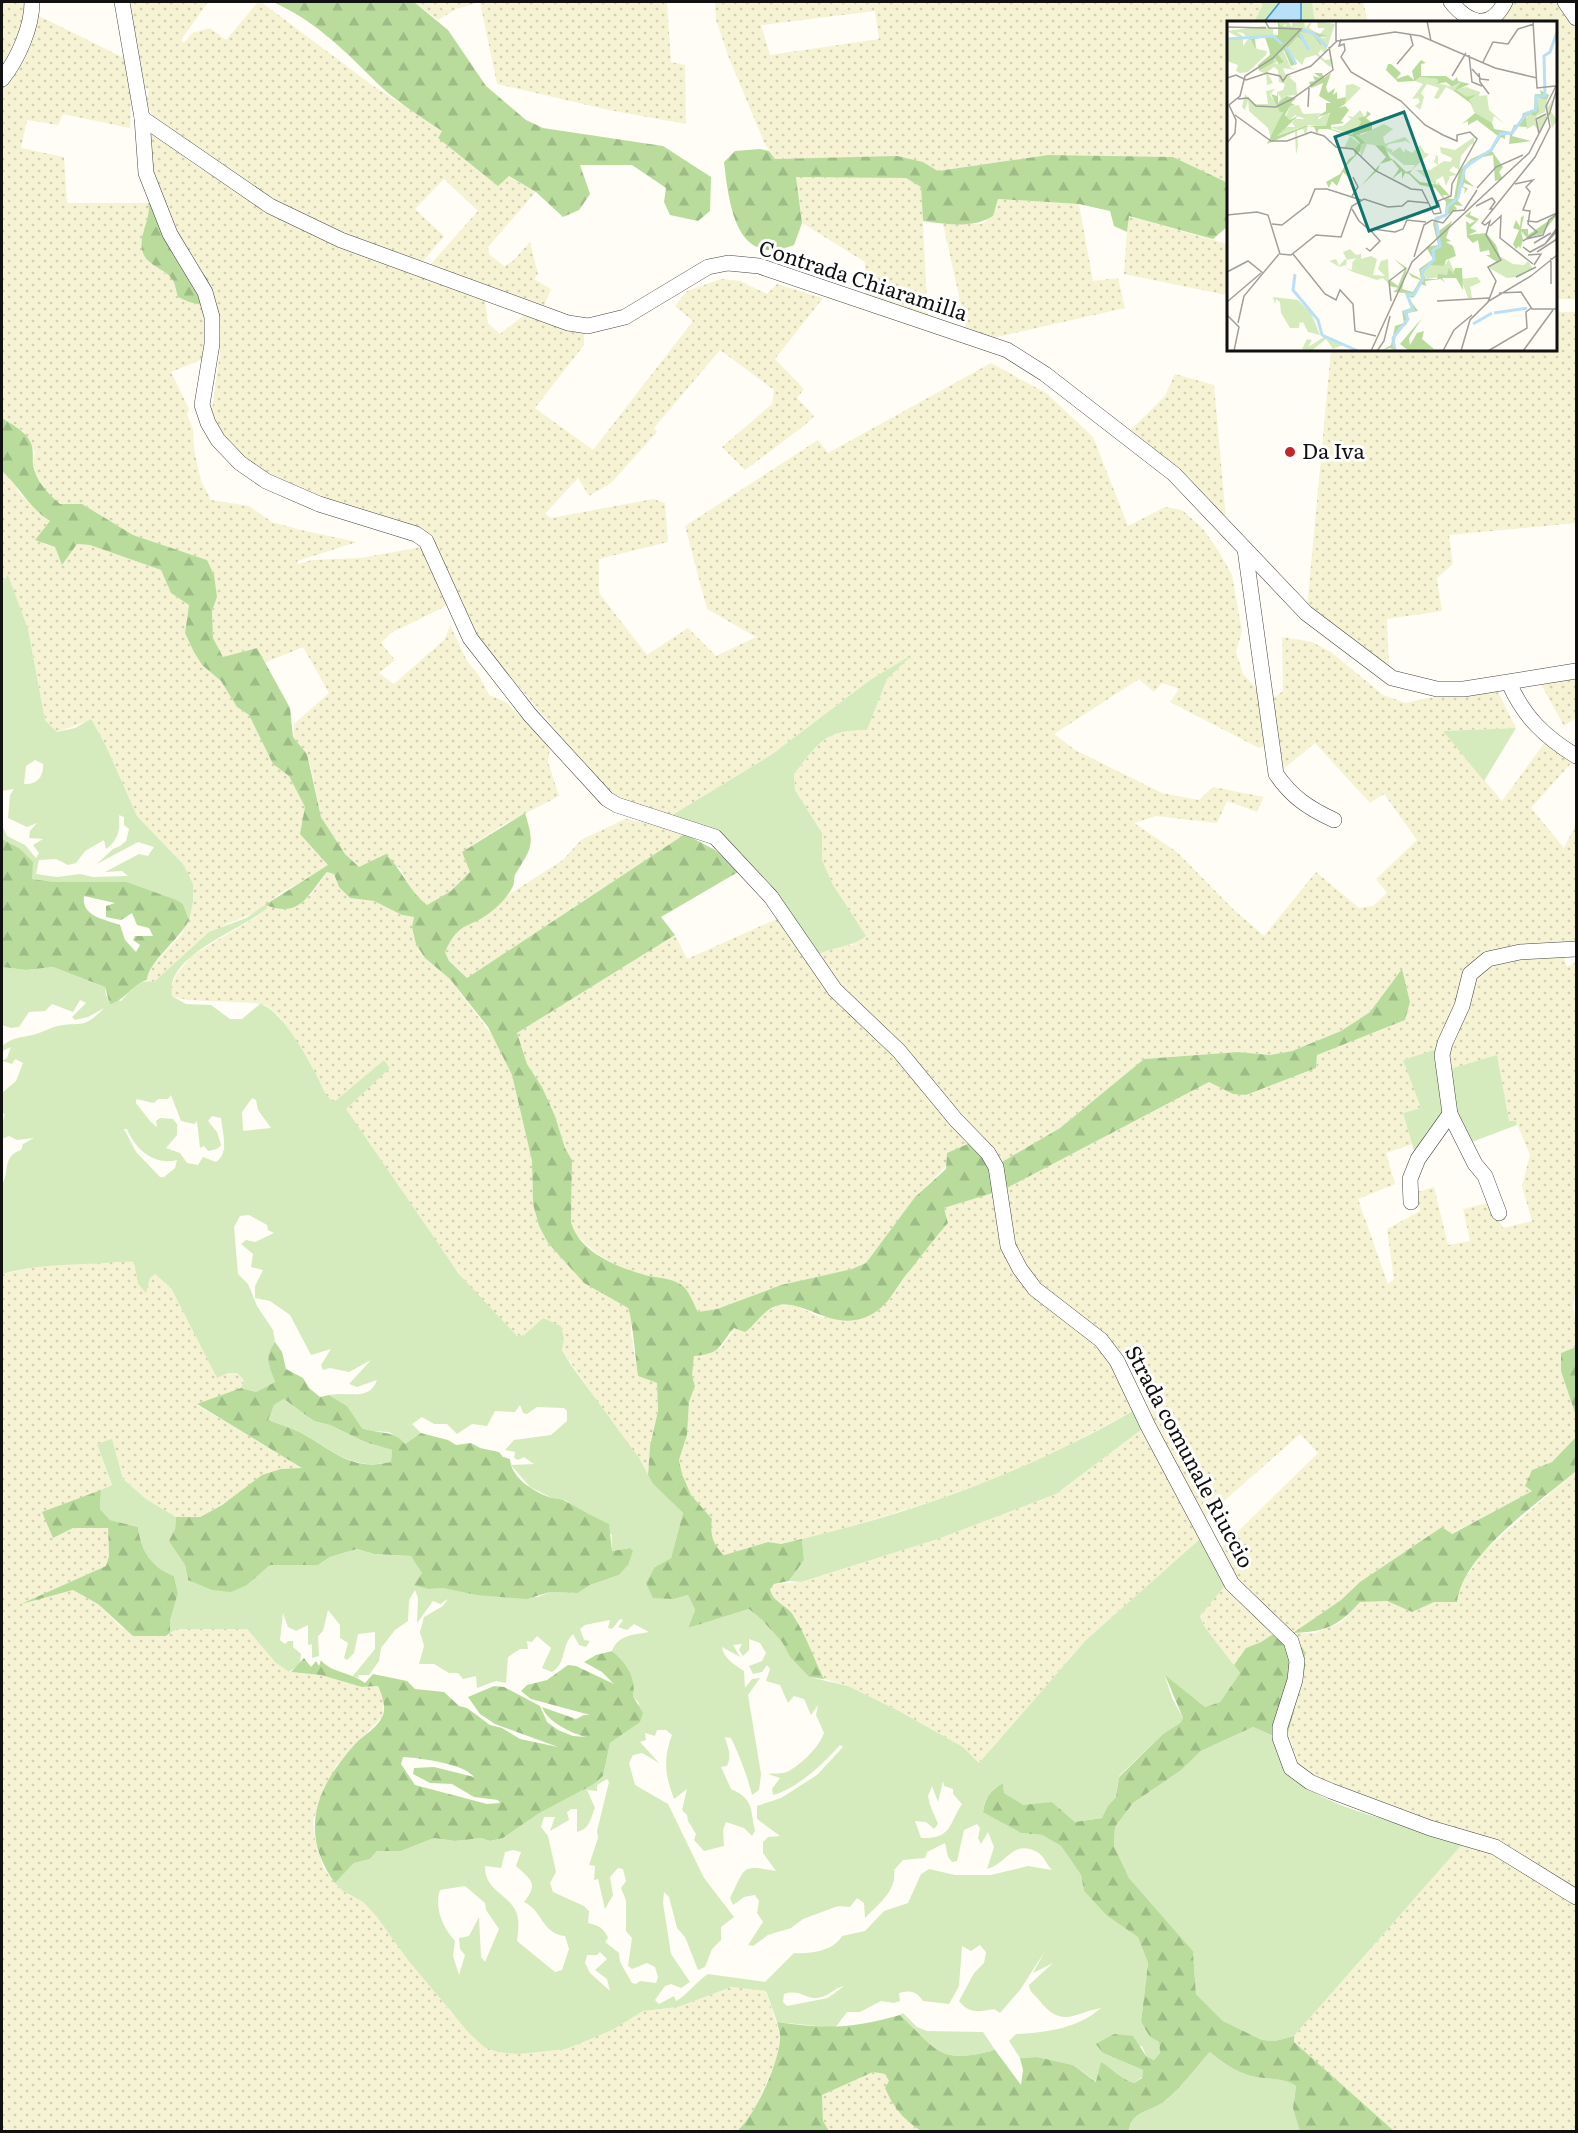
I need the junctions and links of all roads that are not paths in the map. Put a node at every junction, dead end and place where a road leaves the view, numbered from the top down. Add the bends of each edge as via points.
1 (32, 2) edge
2 (122, 2) edge
3 (1451, 2) edge
4 (1505, 2) edge
5 (1565, 2) edge
6 (1576, 18) edge
7 (2, 79) edge
8 (142, 118) junction
9 (1245, 549) junction
10 (1576, 671) edge
11 (1509, 683) junction
12 (1576, 756) edge
13 (1334, 820) dead end
14 (1576, 949) edge
15 (1450, 1114) junction
16 (1412, 1202) dead end
17 (1499, 1213) dead end
18 (1576, 1897) edge

1 - 7 street via 32,18
2 - 8 street, Strada comunale Riuccio
3 - 4 street via 1470,19 1481,21 1492,19
5 - 6 street
8 - 9 street, Contrada Chiaramilla via 270,206 340,240 568,323 588,326 625,317 708,267 728,263 759,266 1007,350 1045,374 1174,474
8 - 18 street, Strada comunale Riuccio via 146,173 170,234 205,292 212,317 212,344 202,405 218,441 266,481 319,504 416,534 426,541 470,638 530,715 599,791 617,805 715,837 771,897 835,990 899,1051 988,1153 996,1167 1008,1246 1020,1269 1035,1289 1101,1340 1117,1361 1232,1584 1291,1641 1297,1661 1295,1680 1280,1738 1291,1768 1331,1791 1430,1828 1495,1846
9 - 11 street, Contrada Chiaramilla via 1306,613 1392,678 1437,690
9 - 13 street via 1276,774 1289,793 1306,807
10 - 11 street, Contrada Chiaramilla
11 - 12 street via 1519,706 1543,734
14 - 15 street via 1520,952 1488,959 1470,974 1465,998 1442,1055
15 - 16 street via 1418,1159 1410,1179
15 - 17 street via 1485,1176

